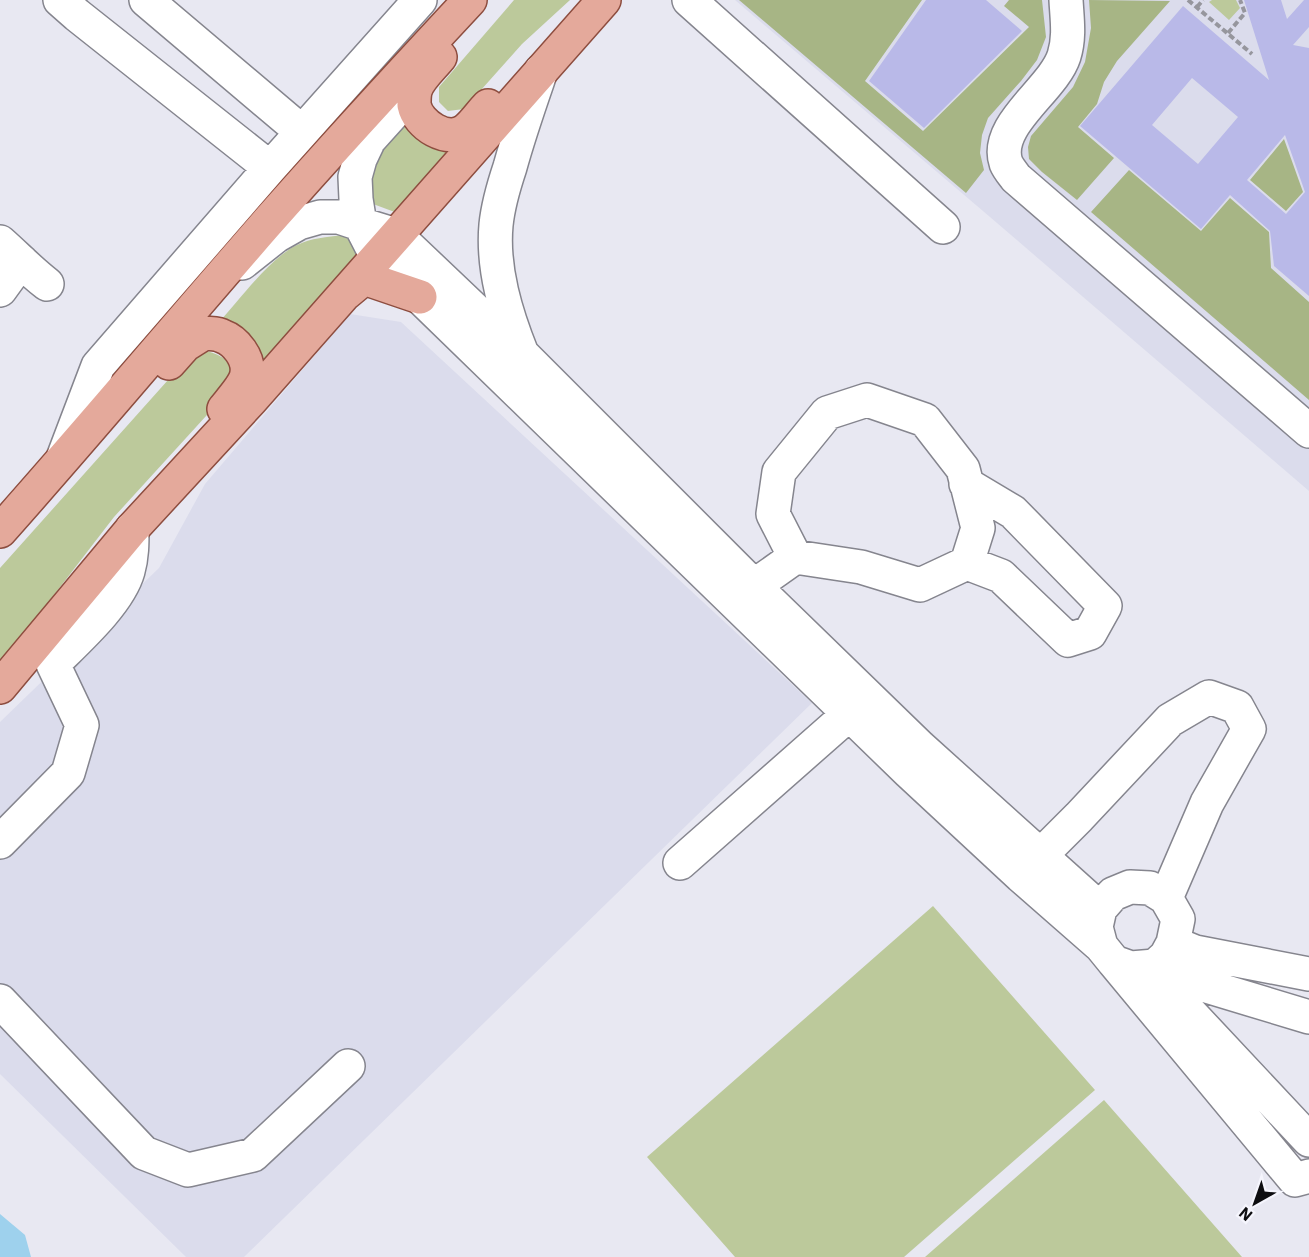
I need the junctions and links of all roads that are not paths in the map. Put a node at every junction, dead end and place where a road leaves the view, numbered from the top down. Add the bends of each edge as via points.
1 (146, 0) edge
2 (420, 0) edge
3 (470, 0) edge
4 (491, 0) edge
5 (603, 0) edge
6 (689, 0) edge
7 (1066, 0) edge
8 (75, 5) edge
9 (541, 71) junction
10 (415, 89) junction
11 (302, 132) junction
12 (270, 168) junction
13 (360, 224) junction
14 (943, 227) dead end
15 (386, 246) junction
16 (11, 251) edge
17 (47, 284) dead end
18 (214, 285) junction
19 (0, 290) edge
20 (344, 294) junction
21 (420, 297) junction
22 (522, 354) junction
23 (1309, 431) edge
24 (62, 462) junction
25 (966, 484) junction
26 (132, 529) junction
27 (0, 531) edge
28 (795, 557) junction
29 (967, 562) junction
30 (745, 595) junction
31 (42, 656) junction
32 (0, 687) edge
33 (859, 706) junction
34 (0, 842) edge
35 (1040, 856) junction
36 (680, 863) dead end
37 (1166, 898) junction
38 (1100, 909) junction
39 (1107, 954) junction
40 (1158, 959) junction
41 (1309, 974) edge
42 (0, 1001) edge
43 (1309, 1017) edge
44 (348, 1066) dead end
45 (1309, 1140) edge
46 (1309, 1176) edge

1 - 11 street
2 - 11 street
3 - 18 main road
4 - 10 main road
5 - 9 main road
5 - 10 main road via 530,58 465,131 455,135 430,128 414,105
6 - 14 street
7 - 23 street via 1068,33 1063,57 1052,77 1012,126 1005,144 1006,162 1016,178
8 - 12 street
9 - 15 main road
9 - 22 street via 503,188 496,225 500,282 508,320
10 - 13 street via 369,140 360,159 355,177
11 - 12 street
12 - 24 street via 98,366
13 - 15 street
13 - 18 street via 339,217 299,223 276,236
15 - 20 main road
15 - 21 street
15 - 22 street
16 - 17 street
16 - 19 street
18 - 24 main road
20 - 21 main road via 364,278
20 - 26 main road
21 - 30 street
22 - 30 street
24 - 26 main road via 122,416 185,345 204,333 222,335 236,345 244,355 247,373 238,392 178,464
24 - 27 main road
25 - 28 street via 963,470 926,420 867,400 827,413 779,472 773,514
25 - 29 street via 978,528
25 - 29 street via 1013,512 1105,606 1090,633 1068,640 1001,576
26 - 31 main road
28 - 29 street via 861,567 920,585
28 - 30 street
30 - 33 street
31 - 32 main road
31 - 34 street via 82,725 68,773
33 - 35 street via 920,747
33 - 36 street
33 - 39 street via 909,772
35 - 37 street via 1170,720 1209,697 1237,707 1249,729 1207,803
35 - 38 street
37 - 38 street via 1150,888 1130,887 1113,894
37 - 40 street via 1178,919
38 - 39 street via 1096,927
39 - 40 street via 1131,968
39 - 46 street via 1295,1180
40 - 41 street via 1195,952
40 - 43 street via 1180,978
40 - 45 street
42 - 44 street via 144,1153 188,1170 253,1155

